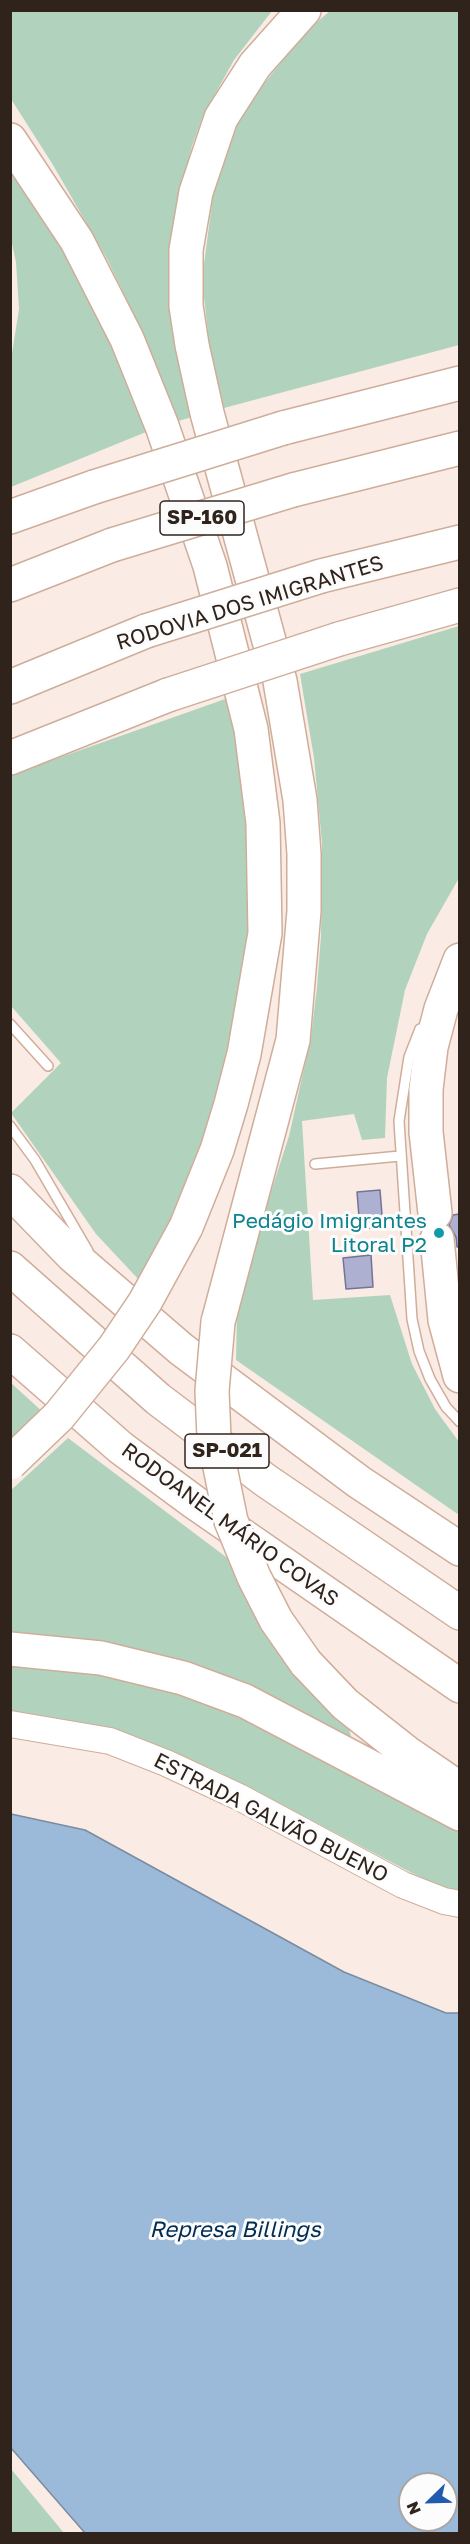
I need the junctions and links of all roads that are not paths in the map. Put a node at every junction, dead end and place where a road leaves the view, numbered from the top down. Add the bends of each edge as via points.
1 (304, 10) edge
2 (10, 140) edge
3 (459, 382) edge
4 (459, 448) edge
5 (10, 517) edge
6 (459, 542) edge
7 (10, 585) edge
8 (459, 605) edge
9 (10, 687) edge
10 (10, 758) edge
11 (459, 947) edge
12 (451, 968) edge
13 (424, 1018) dead end
14 (10, 1024) edge
15 (48, 1066) dead end
16 (10, 1126) edge
17 (400, 1156) junction
18 (315, 1164) dead end
19 (10, 1191) edge
20 (10, 1268) edge
21 (107, 1285) junction
22 (10, 1351) edge
23 (459, 1376) edge
24 (459, 1422) edge
25 (10, 1463) edge
26 (459, 1549) edge
27 (459, 1613) edge
28 (10, 1649) edge
29 (459, 1686) edge
30 (10, 1724) edge
31 (459, 1789) edge
32 (459, 1814) edge
33 (459, 1904) edge

1 - 31 highway, bridge via 255,65 221,118 196,192 186,250 192,345 280,681 300,800 304,854 303,923 293,1040 218,1322 212,1391 214,1438 231,1521 276,1620 306,1663 345,1704
2 - 25 highway, bridge via 76,241 127,339 210,566 251,729 263,823 265,933 231,1104 186,1227 145,1302 114,1348 59,1416
3 - 5 highway, bridge via 283,428
4 - 7 highway, SP-160, bridge via 292,490 112,545
6 - 9 highway, RODOVIA DOS IMIGRANTES, bridge via 321,576 146,631
8 - 10 highway, bridge via 168,695
11 - 12 lane
12 - 23 highway via 426,1089 426,1132 445,1320
13 - 17 lane via 402,1086
14 - 15 lane
16 - 21 lane via 35,1160
17 - 18 lane
17 - 24 lane via 412,1319 419,1351 430,1379
19 - 21 highway
20 - 27 highway, SP-021 via 158,1399 274,1486
21 - 26 highway via 181,1349 359,1482
22 - 29 highway, RODOANEL MÁRIO COVAS / SP-021 via 122,1448 194,1502
28 - 32 highway via 101,1658 183,1677 245,1701
30 - 33 main road, ESTRADA GALVÃO BUENO via 110,1741 166,1763 239,1797 403,1885

